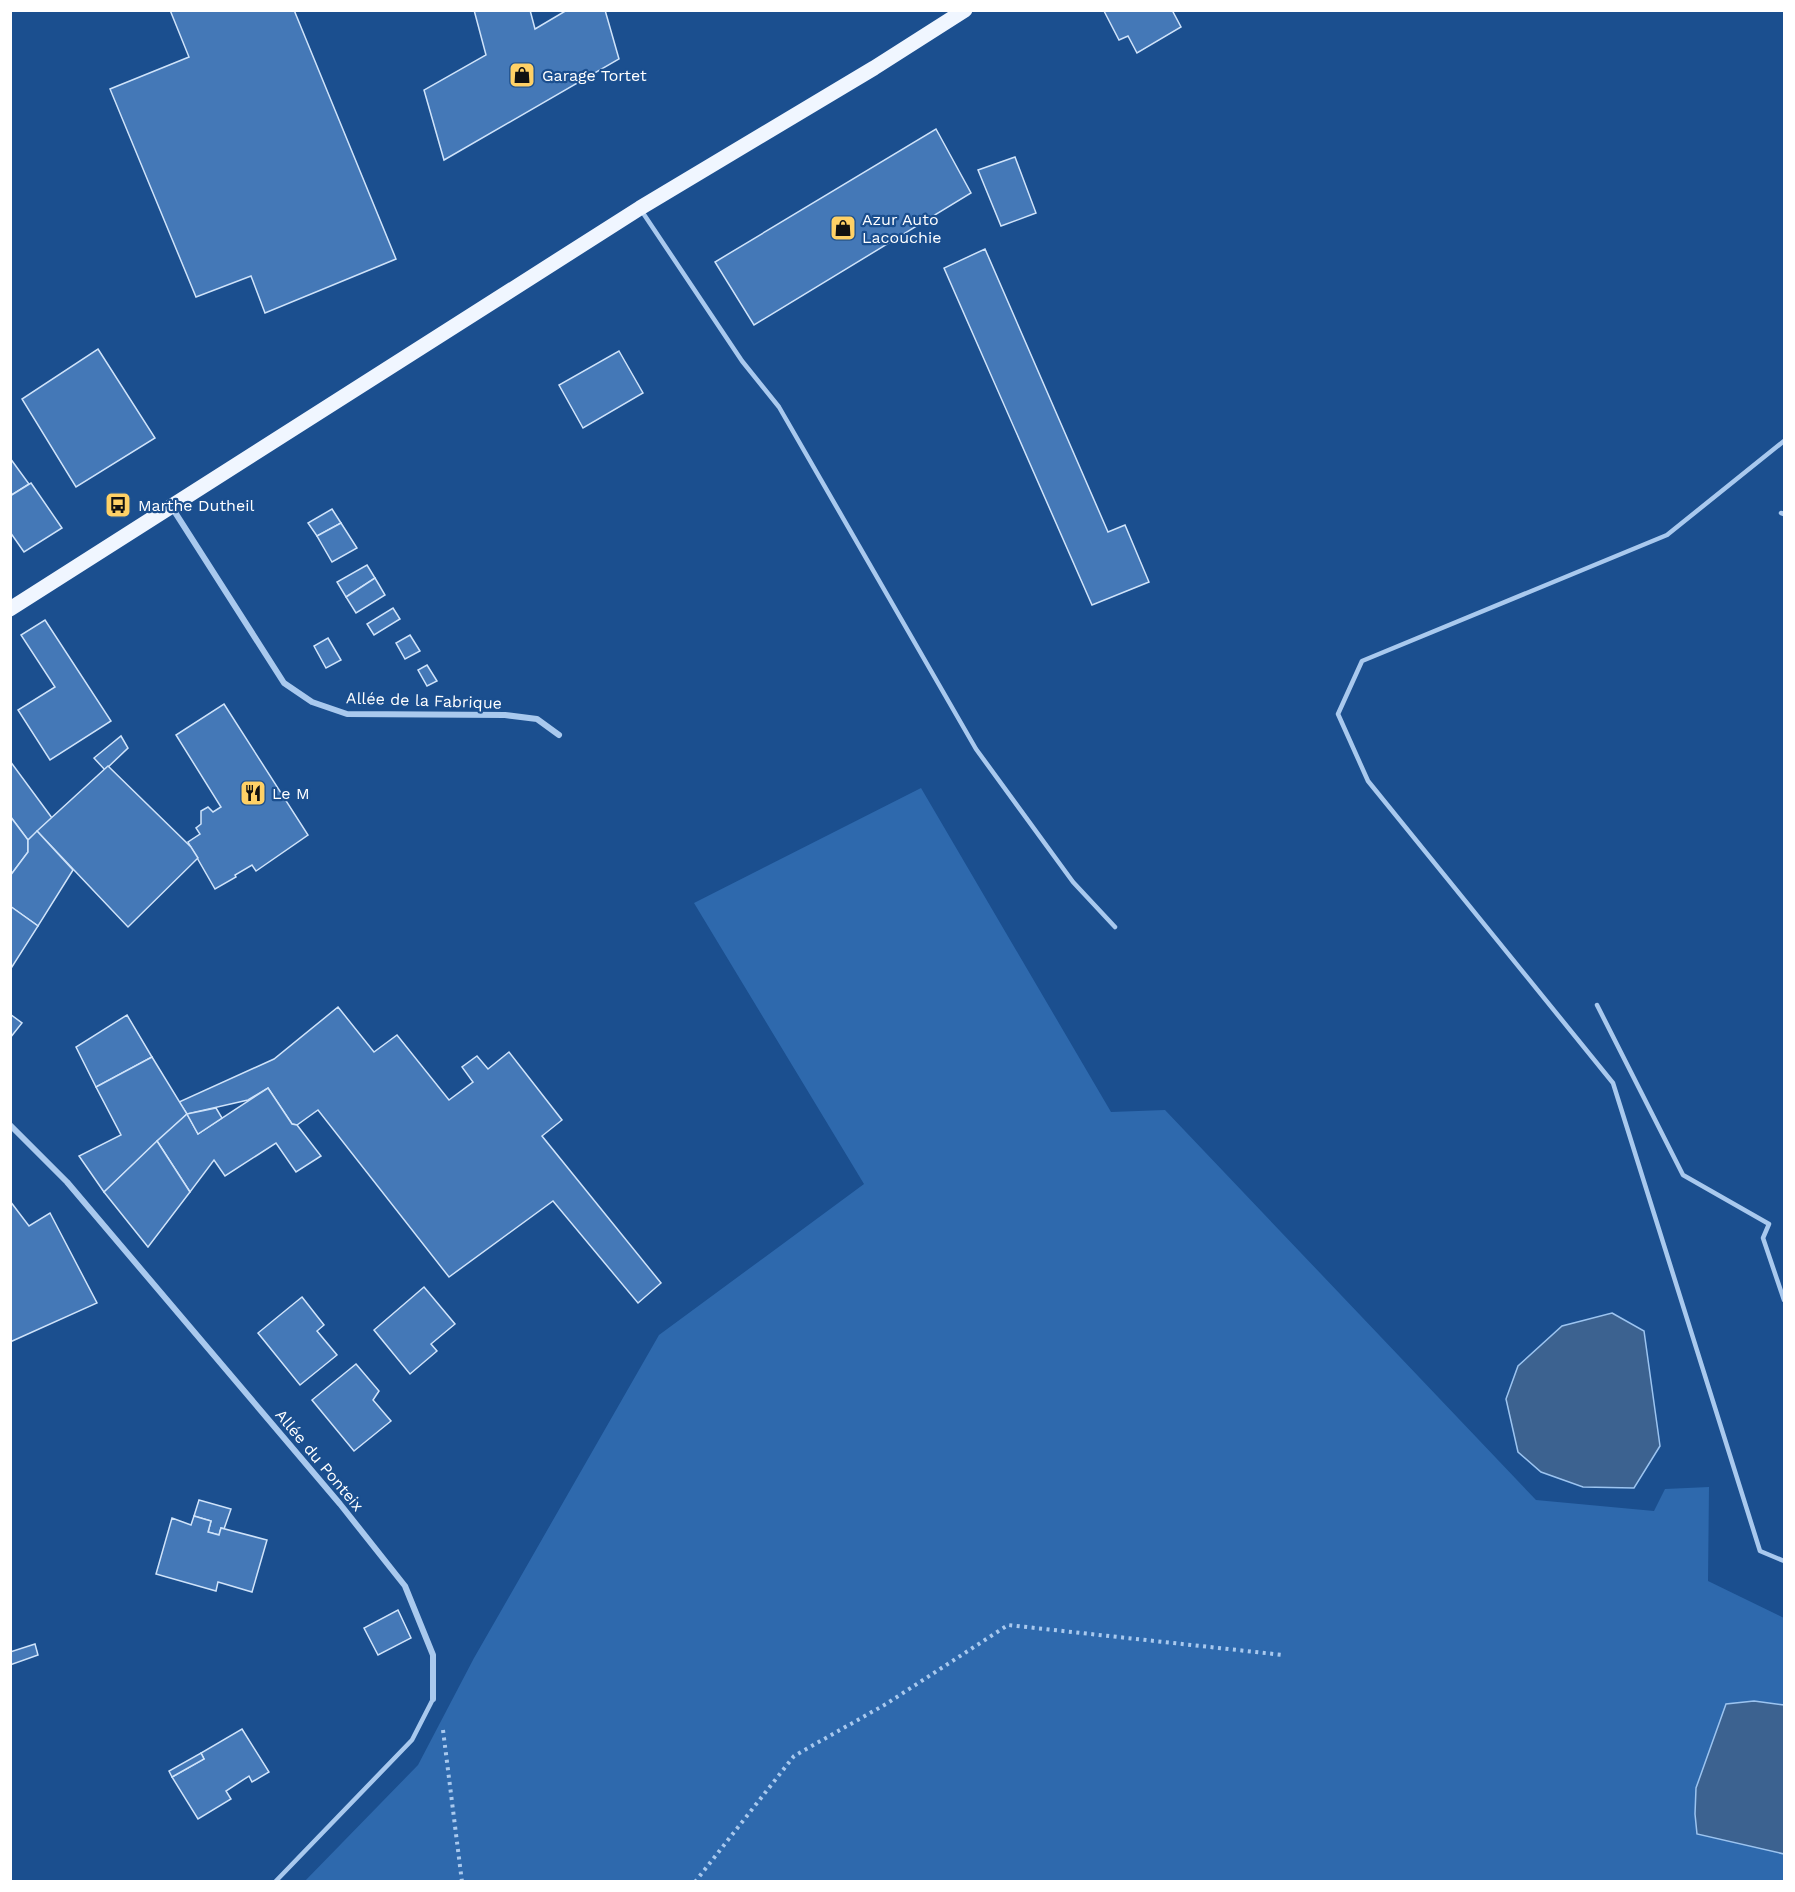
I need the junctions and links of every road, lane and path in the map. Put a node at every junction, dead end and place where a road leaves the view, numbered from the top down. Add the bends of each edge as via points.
1 (965, 10) edge
2 (640, 208) junction
3 (1785, 441) edge
4 (171, 505) junction
5 (10, 609) edge
6 (559, 735) dead end
7 (1115, 927) dead end
8 (1598, 1005) dead end
9 (10, 1125) edge
10 (1785, 1300) edge
11 (1785, 1561) edge
12 (1283, 1655) dead end
13 (433, 1699) junction
14 (275, 1881) edge
15 (462, 1881) edge
16 (695, 1881) edge

1 - 2 main road via 874,69
2 - 4 main road
2 - 7 lane via 742,361 779,407 975,749 1073,882
3 - 11 lane via 1667,535 1362,661 1338,714 1368,781 1613,1083 1760,1551
4 - 5 main road
4 - 6 street, Allée de la Fabrique via 284,682 312,702 348,714 537,719
8 - 10 lane via 1683,1175 1769,1224 1764,1238
9 - 13 street, Allée du Ponteix via 67,1182 333,1495 405,1586 433,1655
12 - 16 path via 1008,1625 886,1704 794,1756
13 - 14 lane via 412,1740
13 - 15 path via 441,1717

